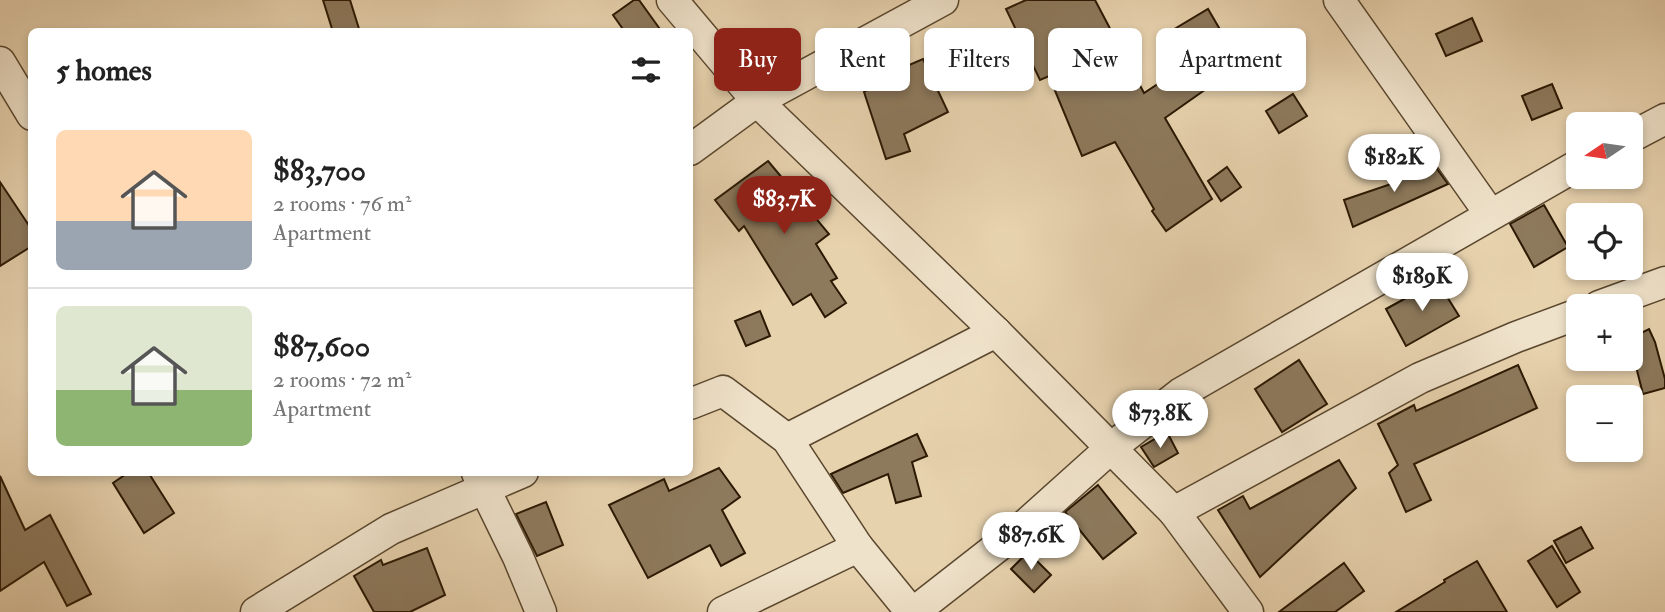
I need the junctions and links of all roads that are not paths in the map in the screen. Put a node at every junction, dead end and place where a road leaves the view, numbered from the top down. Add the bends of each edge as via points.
1 (672, 0) edge
2 (943, 0) edge
3 (1339, 0) edge
4 (0, 62) edge
5 (757, 101) junction
6 (28, 108) edge
7 (1665, 119) edge
8 (1643, 131) edge
9 (693, 148) edge
10 (1566, 172) edge
11 (1490, 214) junction
12 (1665, 282) edge
13 (1632, 294) edge
14 (1566, 318) edge
15 (996, 332) junction
16 (693, 403) edge
17 (787, 439) junction
18 (1112, 447) junction
19 (504, 476) edge
20 (480, 481) edge
21 (1174, 512) junction
22 (858, 547) junction
23 (256, 612) edge
24 (541, 612) edge
25 (723, 612) edge
26 (912, 612) edge
27 (1248, 612) edge

1 - 5 street
2 - 5 street
3 - 11 street
4 - 6 street
5 - 9 street
5 - 15 street
7 - 8 street
10 - 11 street
11 - 18 street via 1181,393
12 - 13 street
14 - 21 street via 1420,378
15 - 17 street
15 - 18 street
16 - 17 street via 723,391
17 - 22 street
18 - 21 street
18 - 26 street via 1024,526
19 - 20 street
20 - 23 street
20 - 24 street
21 - 27 street
22 - 25 street
22 - 26 street

